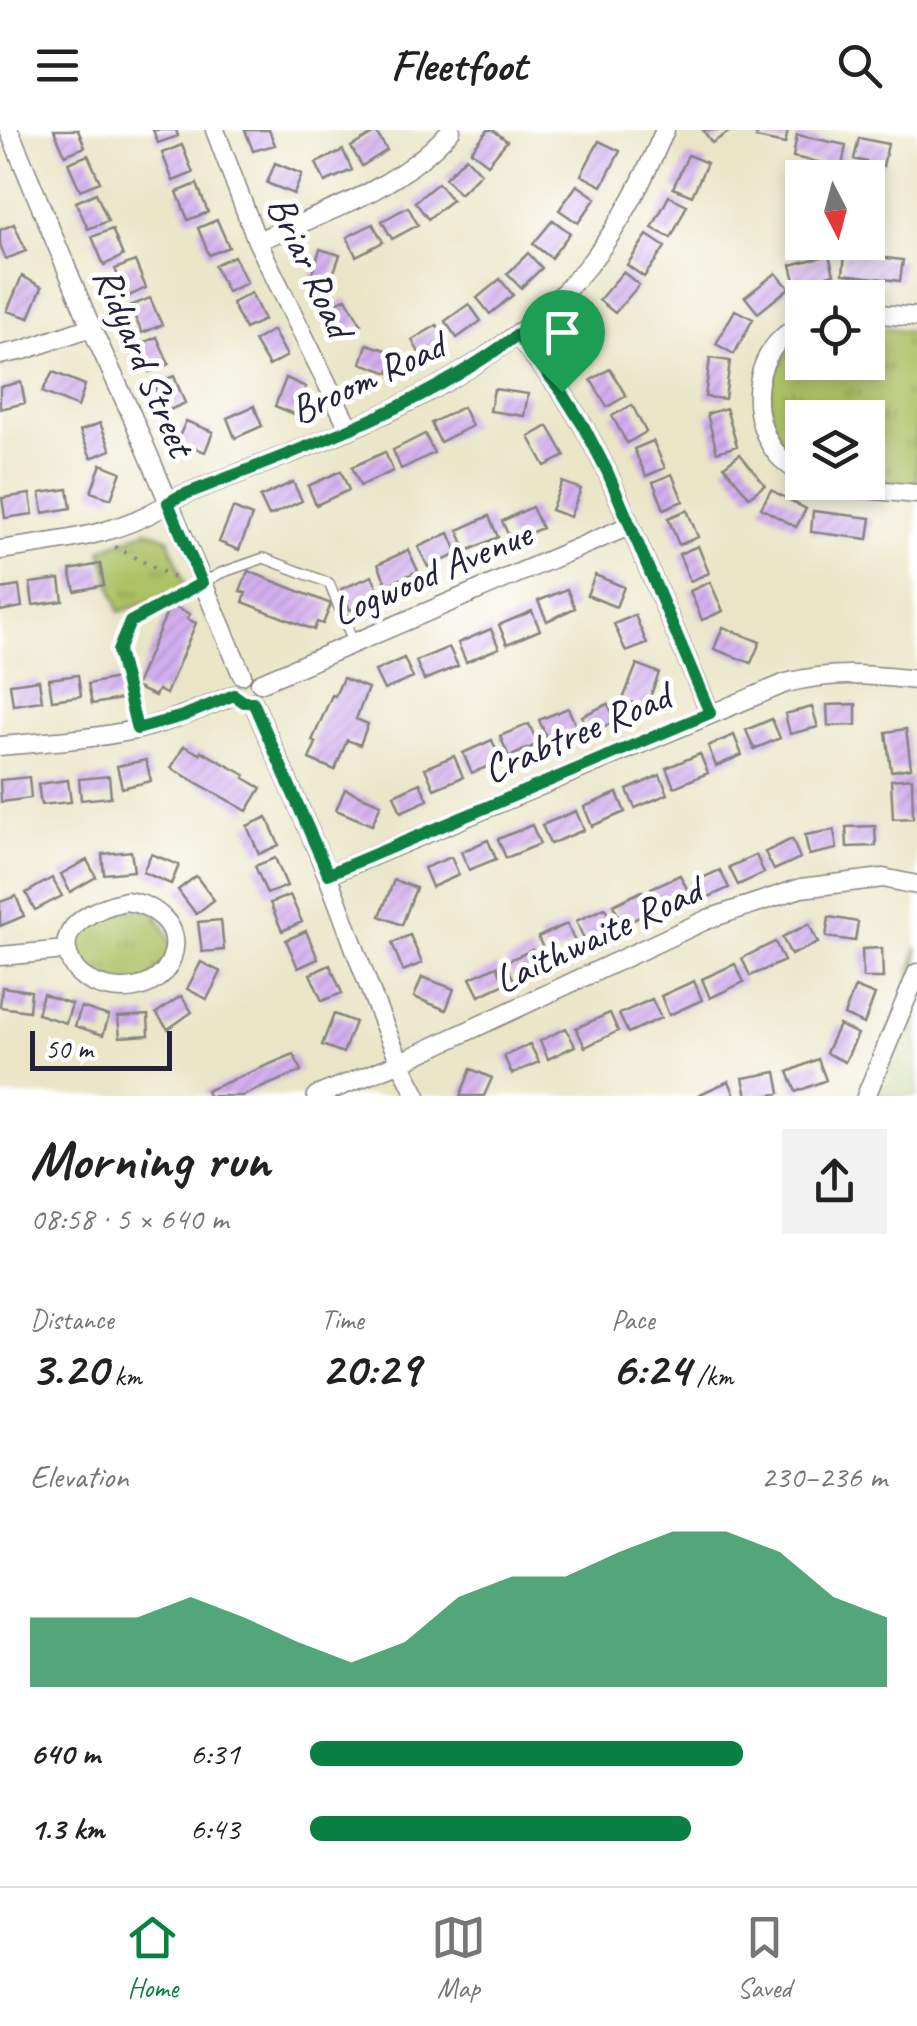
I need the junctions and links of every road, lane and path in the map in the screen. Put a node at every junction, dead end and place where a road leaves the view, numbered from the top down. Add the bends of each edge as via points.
1 (9, 130) edge
2 (215, 130) edge
3 (451, 130) edge
4 (665, 130) edge
5 (257, 241) junction
6 (885, 315) edge
7 (917, 317) edge
8 (91, 327) junction
9 (517, 335) junction
10 (785, 335) edge
11 (0, 355) edge
12 (349, 428) junction
13 (785, 461) edge
14 (885, 491) edge
15 (917, 494) edge
16 (168, 503) junction
17 (630, 526) junction
18 (93, 536) junction
19 (0, 550) edge
20 (198, 585) junction
21 (130, 622) dead end
22 (354, 644) junction
23 (118, 651) dead end
24 (242, 675) junction
25 (917, 680) edge
26 (260, 683) junction
27 (244, 698) junction
28 (710, 713) junction
29 (137, 729) junction
30 (0, 746) edge
31 (328, 874) junction
32 (917, 885) edge
33 (66, 950) junction
34 (0, 956) edge
35 (917, 973) edge
36 (399, 1063) junction
37 (316, 1096) edge
38 (417, 1096) edge
39 (866, 1096) edge

1 - 8 street, Ridyard Street
2 - 5 street, Briar Road
3 - 5 street via 370,194
4 - 9 street, Broom Road via 640,185 590,262
5 - 12 street, Briar Road
6 - 7 street
8 - 11 street
8 - 16 street, Ridyard Street
9 - 12 street, Broom Road via 430,392
9 - 17 street via 584,427
10 - 13 street via 766,360 756,392 762,426
12 - 16 street, Broom Road
14 - 15 street
16 - 18 street, Broom Road
16 - 20 street, Ridyard Street
17 - 22 street, Logwood Avenue
17 - 28 street
18 - 19 street, Broom Road
18 - 20 path
20 - 21 lane
20 - 22 lane via 264,558 329,583
20 - 24 street, Ridyard Street
22 - 26 street, Logwood Avenue
23 - 29 lane
24 - 26 street
24 - 27 street via 233,686
25 - 28 street, Crabtree Road via 821,675
26 - 27 street via 259,696
27 - 29 street
27 - 31 street
28 - 31 street, Crabtree Road
29 - 30 street
31 - 36 street
32 - 36 street, Laithwaite Road via 883,878 801,888 708,918
33 - 33 street via 82,920 126,901 155,910 173,935 168,967 142,987 106,987 82,976
33 - 34 street
35 - 39 street
36 - 37 street, Laithwaite Road
36 - 38 street

